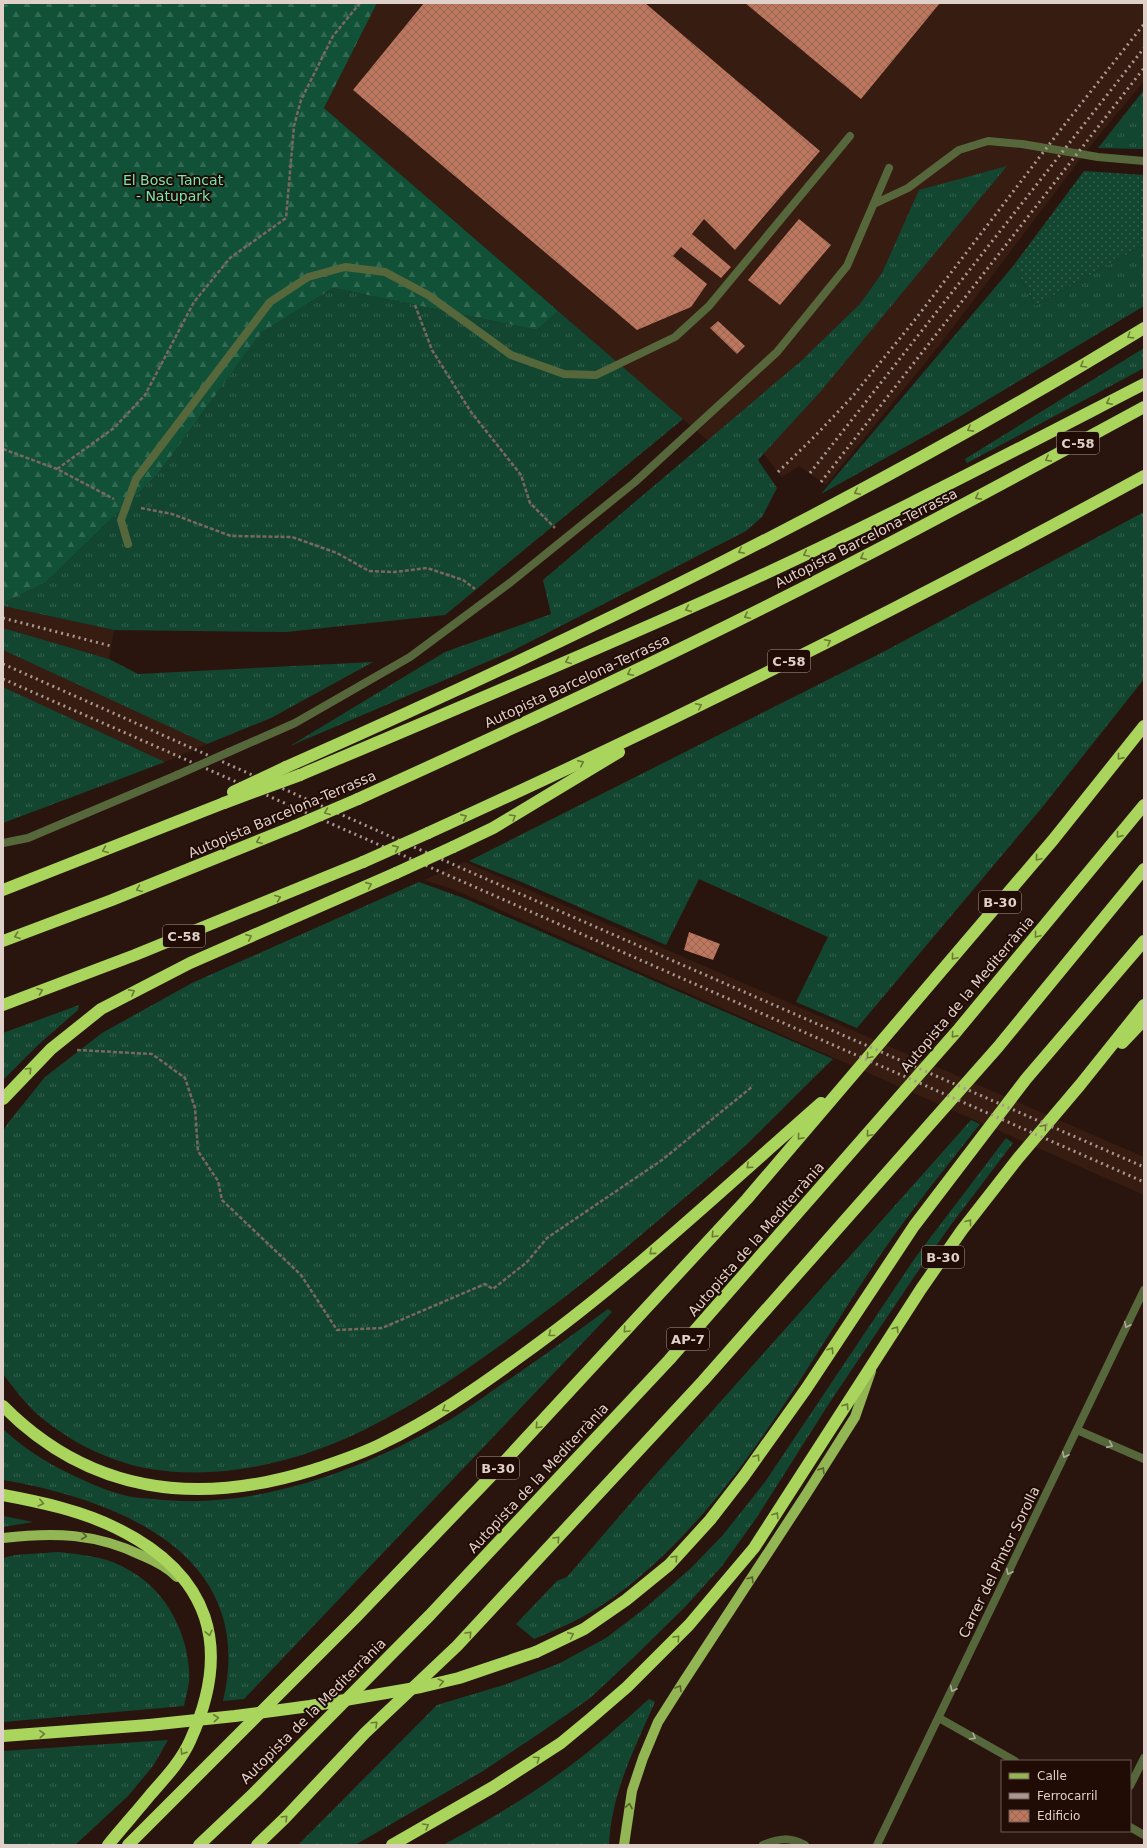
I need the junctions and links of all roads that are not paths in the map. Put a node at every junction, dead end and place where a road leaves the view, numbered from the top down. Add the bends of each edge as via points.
1 (850, 136) dead end
2 (1144, 161) edge
3 (889, 168) dead end
4 (874, 204) junction
5 (1144, 328) edge
6 (1144, 384) edge
7 (1144, 407) edge
8 (1144, 476) edge
9 (128, 544) dead end
10 (681, 714) junction
11 (1144, 726) edge
12 (221, 801) junction
13 (1144, 805) edge
14 (3, 843) edge
15 (1144, 869) edge
16 (3, 890) edge
17 (3, 941) edge
18 (1144, 941) edge
19 (3, 1005) edge
20 (1144, 1005) edge
21 (1144, 1020) edge
22 (852, 1076) junction
23 (1080, 1085) junction
24 (3, 1099) edge
25 (1144, 1290) edge
26 (875, 1362) junction
27 (3, 1406) edge
28 (1077, 1430) junction
29 (1144, 1459) edge
30 (3, 1495) edge
31 (3, 1538) edge
32 (196, 1596) junction
33 (939, 1718) junction
34 (3, 1736) edge
35 (1144, 1758) edge
36 (1013, 1760) edge
37 (1131, 1784) edge
38 (1131, 1828) edge
39 (1144, 1835) edge
40 (108, 1845) edge
41 (128, 1845) edge
42 (199, 1845) edge
43 (257, 1845) edge
44 (392, 1845) edge
45 (624, 1845) edge
46 (763, 1845) edge
47 (805, 1845) edge
48 (877, 1845) edge

1 - 9 street via 709,306 675,337 596,375 564,374 512,356 428,295 385,272 345,267 308,277 270,302 136,479 121,520
2 - 4 street via 1098,157 988,140 959,150 908,188
3 - 4 street
4 - 14 street, bridge via 847,266 777,352 635,482 488,599 410,657 295,723 28,838
5 -> 12 highway, bridge via 877,482 609,618 455,692 286,767
6 -> 12 highway, bridge via 902,508 727,591 300,774
7 -> 17 highway, Autopista Barcelona-Terrassa / C-58, bridge via 963,505 558,708 295,826
10 -> 8 highway, C-58 via 823,644
19 -> 10 highway, C-58, bridge via 135,955 363,862 542,782
24 -> 10 highway, bridge via 51,1049 101,1009 190,963 494,828
11 -> 22 highway, B-30 via 1054,840
12 -> 16 highway via 66,867
13 -> 42 highway, Autopista de la Mediterrània / AP-7 via 957,1031 669,1360 430,1615
43 -> 15 highway, AP-7 via 365,1733 458,1646 703,1381 998,1047
34 -> 18 highway, bridge via 235,1716 421,1687 488,1669 536,1652 584,1629 626,1600 669,1565 710,1520 806,1389 914,1226 1026,1079
20 - 23 highway, B-30
21 - 23 highway
22 -> 27 highway via 614,1285 546,1338 445,1409 380,1445 338,1462 296,1475 239,1486 185,1490 152,1486 111,1475 67,1456 23,1426
22 -> 41 highway, B-30 via 747,1199 497,1470
26 -> 23 highway, B-30 via 962,1230
25 -> 28 street, Carrer del Pintor Sorolla
44 -> 26 highway, B-30 via 493,1787 561,1742 590,1720 661,1655 708,1604 754,1548
45 -> 26 main road via 632,1791 658,1722 855,1418
28 -> 29 street
28 -> 33 street, Carrer del Pintor Sorolla
30 -> 32 highway via 56,1507 115,1527 163,1556 179,1572
31 -> 32 main road via 57,1534 106,1541 153,1560
32 -> 40 highway via 210,1635 212,1658 210,1682 204,1703 190,1742 172,1770
33 -> 36 street
33 - 48 street, Carrer del Pintor Sorolla
35 - 37 street
38 - 39 street
46 - 47 street via 777,1839 794,1840

